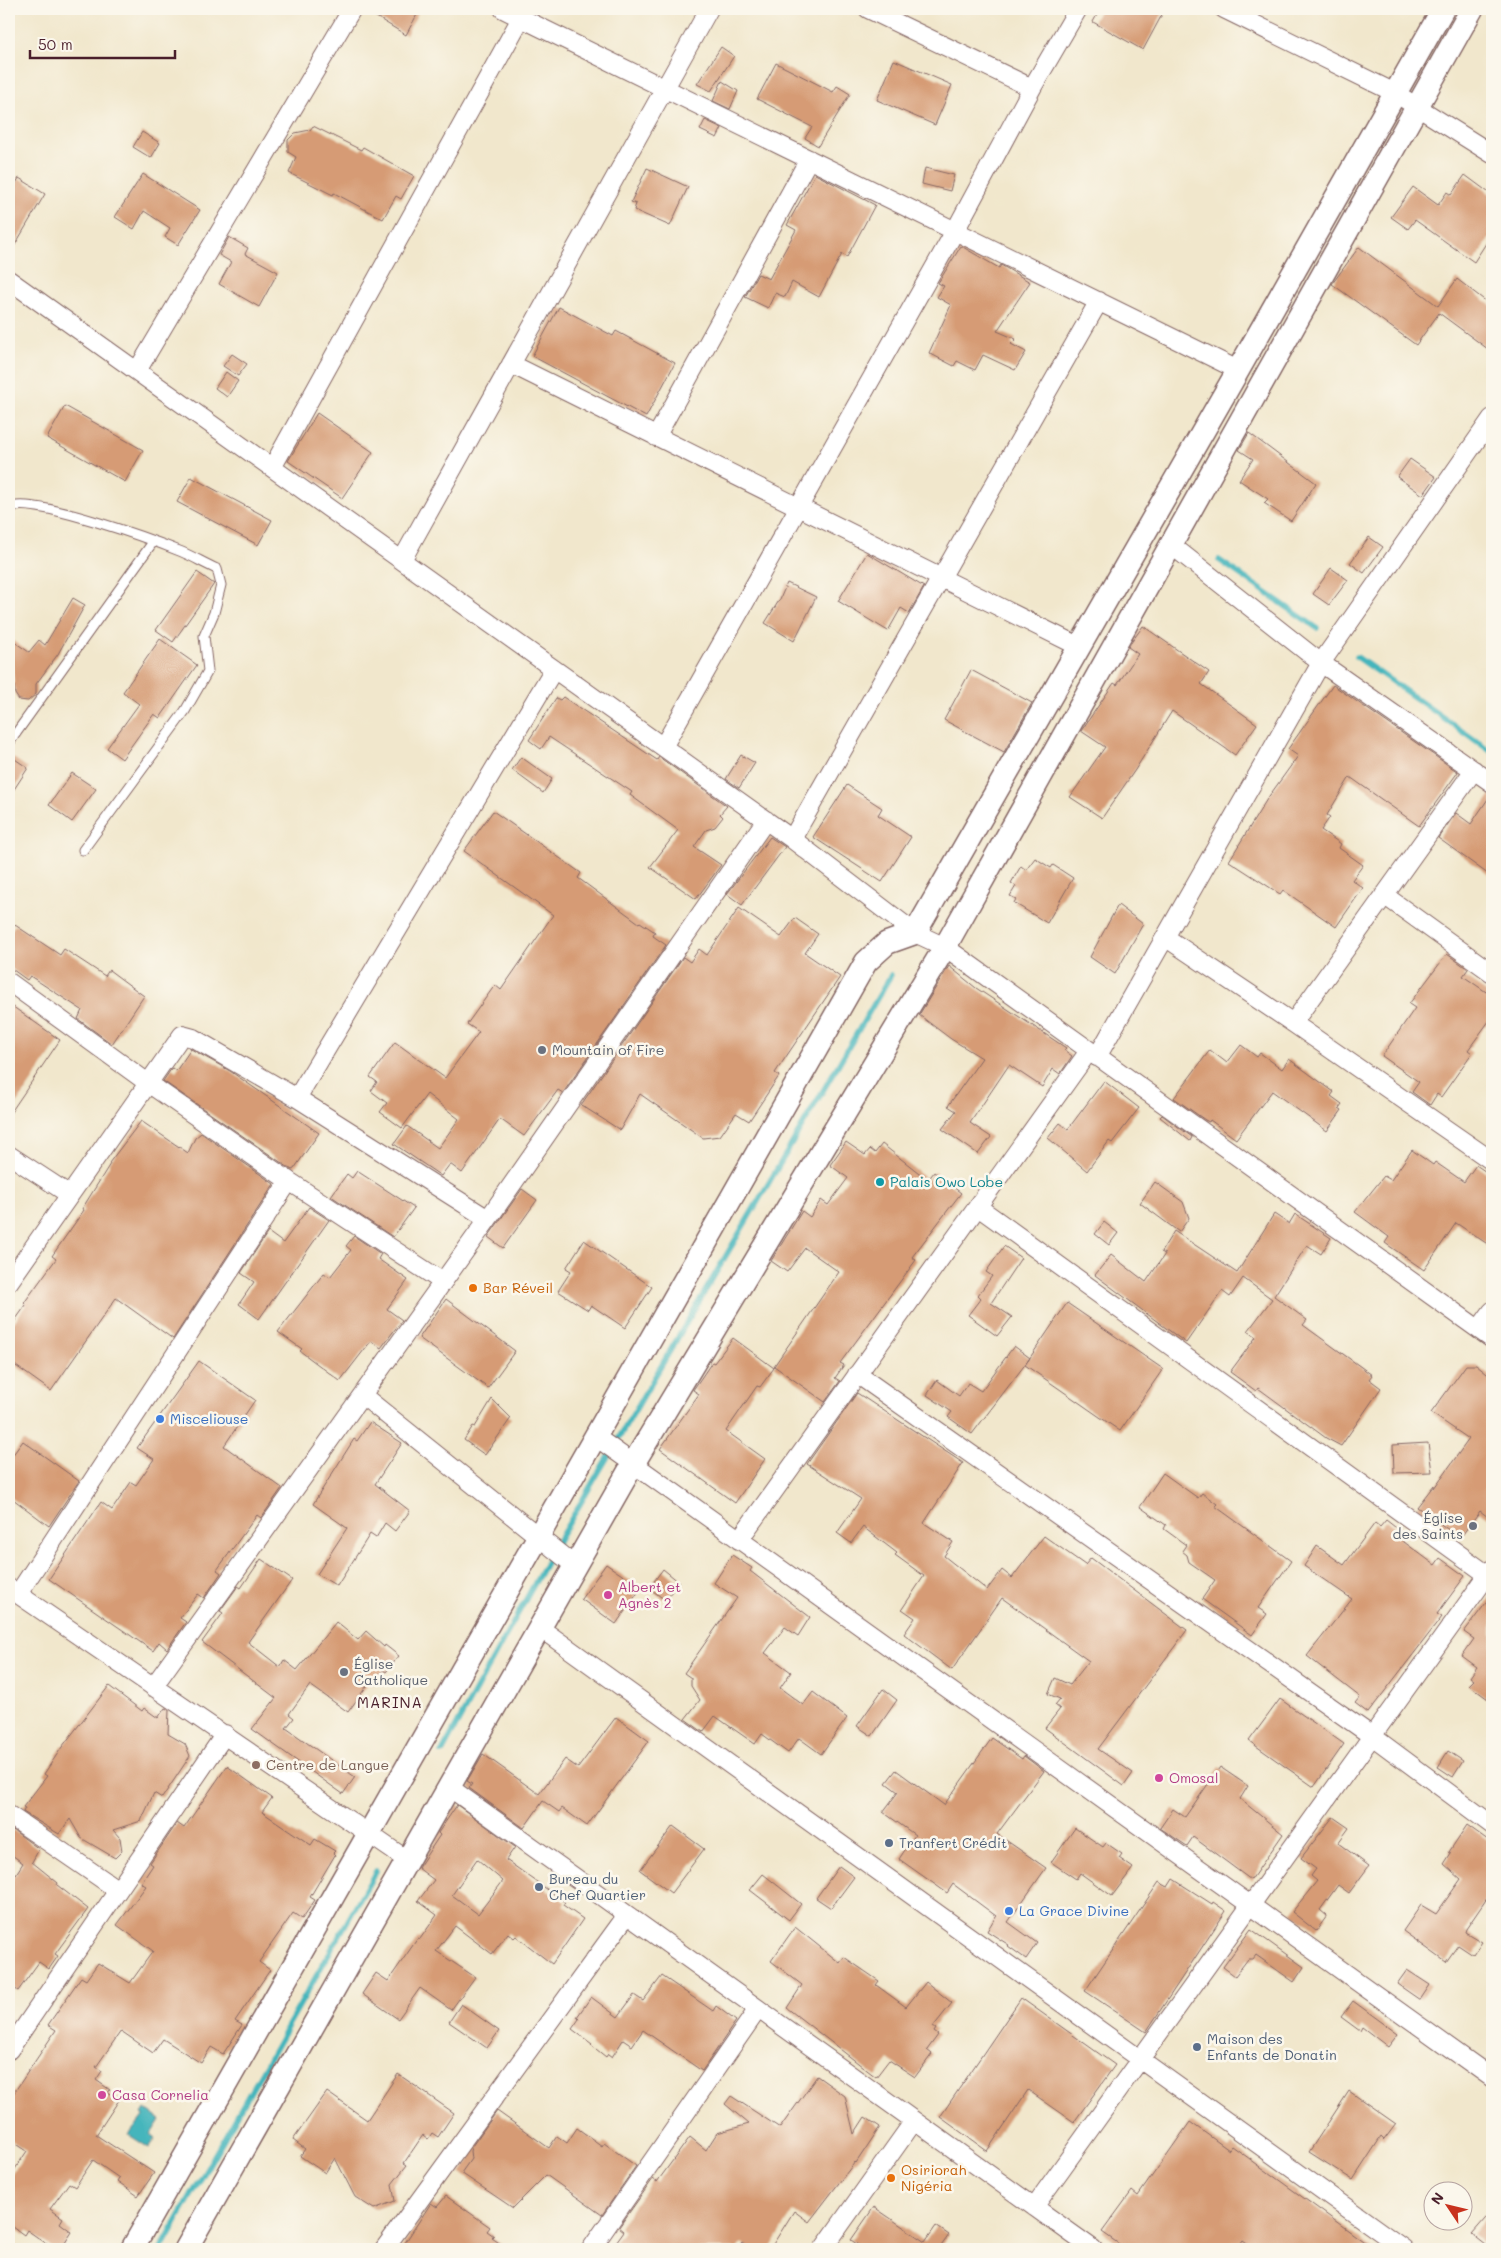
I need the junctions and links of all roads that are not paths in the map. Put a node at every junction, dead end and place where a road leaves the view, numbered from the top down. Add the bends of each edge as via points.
1 (352, 9) edge
2 (503, 9) edge
3 (709, 9) edge
4 (868, 9) edge
5 (1078, 9) edge
6 (1224, 9) edge
7 (1443, 9) edge
8 (1472, 9) edge
9 (521, 18) junction
10 (664, 88) junction
11 (1032, 88) junction
12 (1395, 93) junction
13 (1418, 106) junction
14 (1492, 154) edge
15 (809, 159) junction
16 (955, 231) junction
17 (9, 280) edge
18 (1099, 301) junction
19 (511, 364) junction
20 (1238, 370) junction
21 (137, 371) junction
22 (1492, 418) edge
23 (656, 437) junction
24 (272, 468) junction
25 (9, 508) edge
26 (798, 508) junction
27 (1152, 519) junction
28 (1174, 538) junction
29 (153, 542) junction
30 (402, 560) junction
31 (941, 580) junction
32 (1080, 647) junction
33 (1321, 663) junction
34 (554, 669) junction
35 (9, 743) edge
36 (663, 747) junction
37 (1474, 770) junction
38 (1492, 783) edge
39 (766, 820) junction
40 (792, 839) junction
41 (83, 850) dead end
42 (1384, 895) junction
43 (915, 933) junction
44 (1165, 938) junction
45 (945, 947) junction
46 (1492, 973) edge
47 (9, 982) edge
48 (1293, 1023) junction
49 (1093, 1054) junction
50 (148, 1083) junction
51 (297, 1098) junction
52 (9, 1154) edge
53 (1492, 1161) edge
54 (289, 1181) junction
55 (70, 1195) junction
56 (978, 1207) junction
57 (488, 1219) junction
58 (9, 1282) edge
59 (443, 1282) junction
60 (1492, 1311) edge
61 (1486, 1334) edge
62 (857, 1374) junction
63 (362, 1395) junction
64 (596, 1437) junction
65 (633, 1464) junction
66 (538, 1538) junction
67 (739, 1540) junction
68 (575, 1566) junction
69 (1491, 1574) edge
70 (13, 1591) edge
71 (540, 1628) junction
72 (153, 1687) junction
73 (225, 1734) junction
74 (1372, 1736) junction
75 (449, 1787) junction
76 (9, 1815) edge
77 (1492, 1824) edge
78 (370, 1835) junction
79 (407, 1860) junction
80 (118, 1890) junction
81 (1250, 1905) junction
82 (627, 1915) junction
83 (758, 2009) junction
84 (12, 2039) edge
85 (1140, 2059) junction
86 (1492, 2078) edge
87 (914, 2121) junction
88 (1034, 2207) junction
89 (132, 2249) edge
90 (186, 2249) edge
91 (384, 2249) edge
92 (590, 2249) edge
93 (823, 2249) edge
94 (1093, 2249) edge
95 (1404, 2249) edge

1 - 21 street
2 - 9 street
3 - 10 street
4 - 11 street
5 - 11 street
6 - 12 street
7 - 12 street
8 - 13 street
9 - 10 street
9 - 24 street
10 - 15 street
10 - 19 street
11 - 16 street
12 - 13 street
12 - 20 street
13 - 14 street
13 - 28 street
15 - 16 street
15 - 23 street
16 - 18 street
16 - 26 street
17 - 21 street
18 - 20 street
18 - 31 street
19 - 23 street
19 - 30 street
20 - 27 street
21 - 24 street
22 - 33 street
23 - 26 street
24 - 30 street
25 - 29 lane via 28,506 71,514
26 - 31 street
26 - 36 street
27 - 28 street
27 - 32 street
28 - 33 street
28 - 45 street
29 - 35 lane
29 - 41 lane via 217,569 221,585 204,636 208,671 185,711
30 - 34 street
31 - 32 street
31 - 40 street
32 - 43 street
33 - 37 street
33 - 44 street
34 - 36 street
34 - 51 street
36 - 39 street
37 - 38 street
37 - 42 street
39 - 40 street
39 - 57 street
40 - 43 street
42 - 46 street
42 - 48 street
43 - 45 street
43 - 64 street via 888,943 866,962
44 - 48 street
44 - 49 street
45 - 49 street
45 - 65 street
47 - 50 street
48 - 53 street
49 - 56 street
49 - 61 street
50 - 51 street via 182,1035 194,1038
50 - 54 street
50 - 55 street
51 - 57 street
52 - 55 street
54 - 59 street
54 - 70 street
55 - 58 street
56 - 62 street
56 - 69 street
57 - 59 street
59 - 63 street
60 - 61 street
62 - 67 street
62 - 74 street
63 - 66 street
63 - 72 street
64 - 65 street
64 - 66 street
65 - 67 street
65 - 68 street
66 - 68 street
66 - 78 street
67 - 81 street
68 - 71 street
69 - 74 street
70 - 72 street
71 - 75 street
71 - 85 street
72 - 73 street
73 - 78 street
73 - 80 street
74 - 77 street
74 - 81 street
75 - 79 street
75 - 82 street
76 - 80 street
78 - 79 street
78 - 89 street
79 - 90 street
80 - 84 street
81 - 85 street
81 - 86 street
82 - 83 street
82 - 91 street
83 - 87 street
83 - 92 street
85 - 88 street
85 - 95 street
87 - 88 street
87 - 93 street
88 - 94 street

